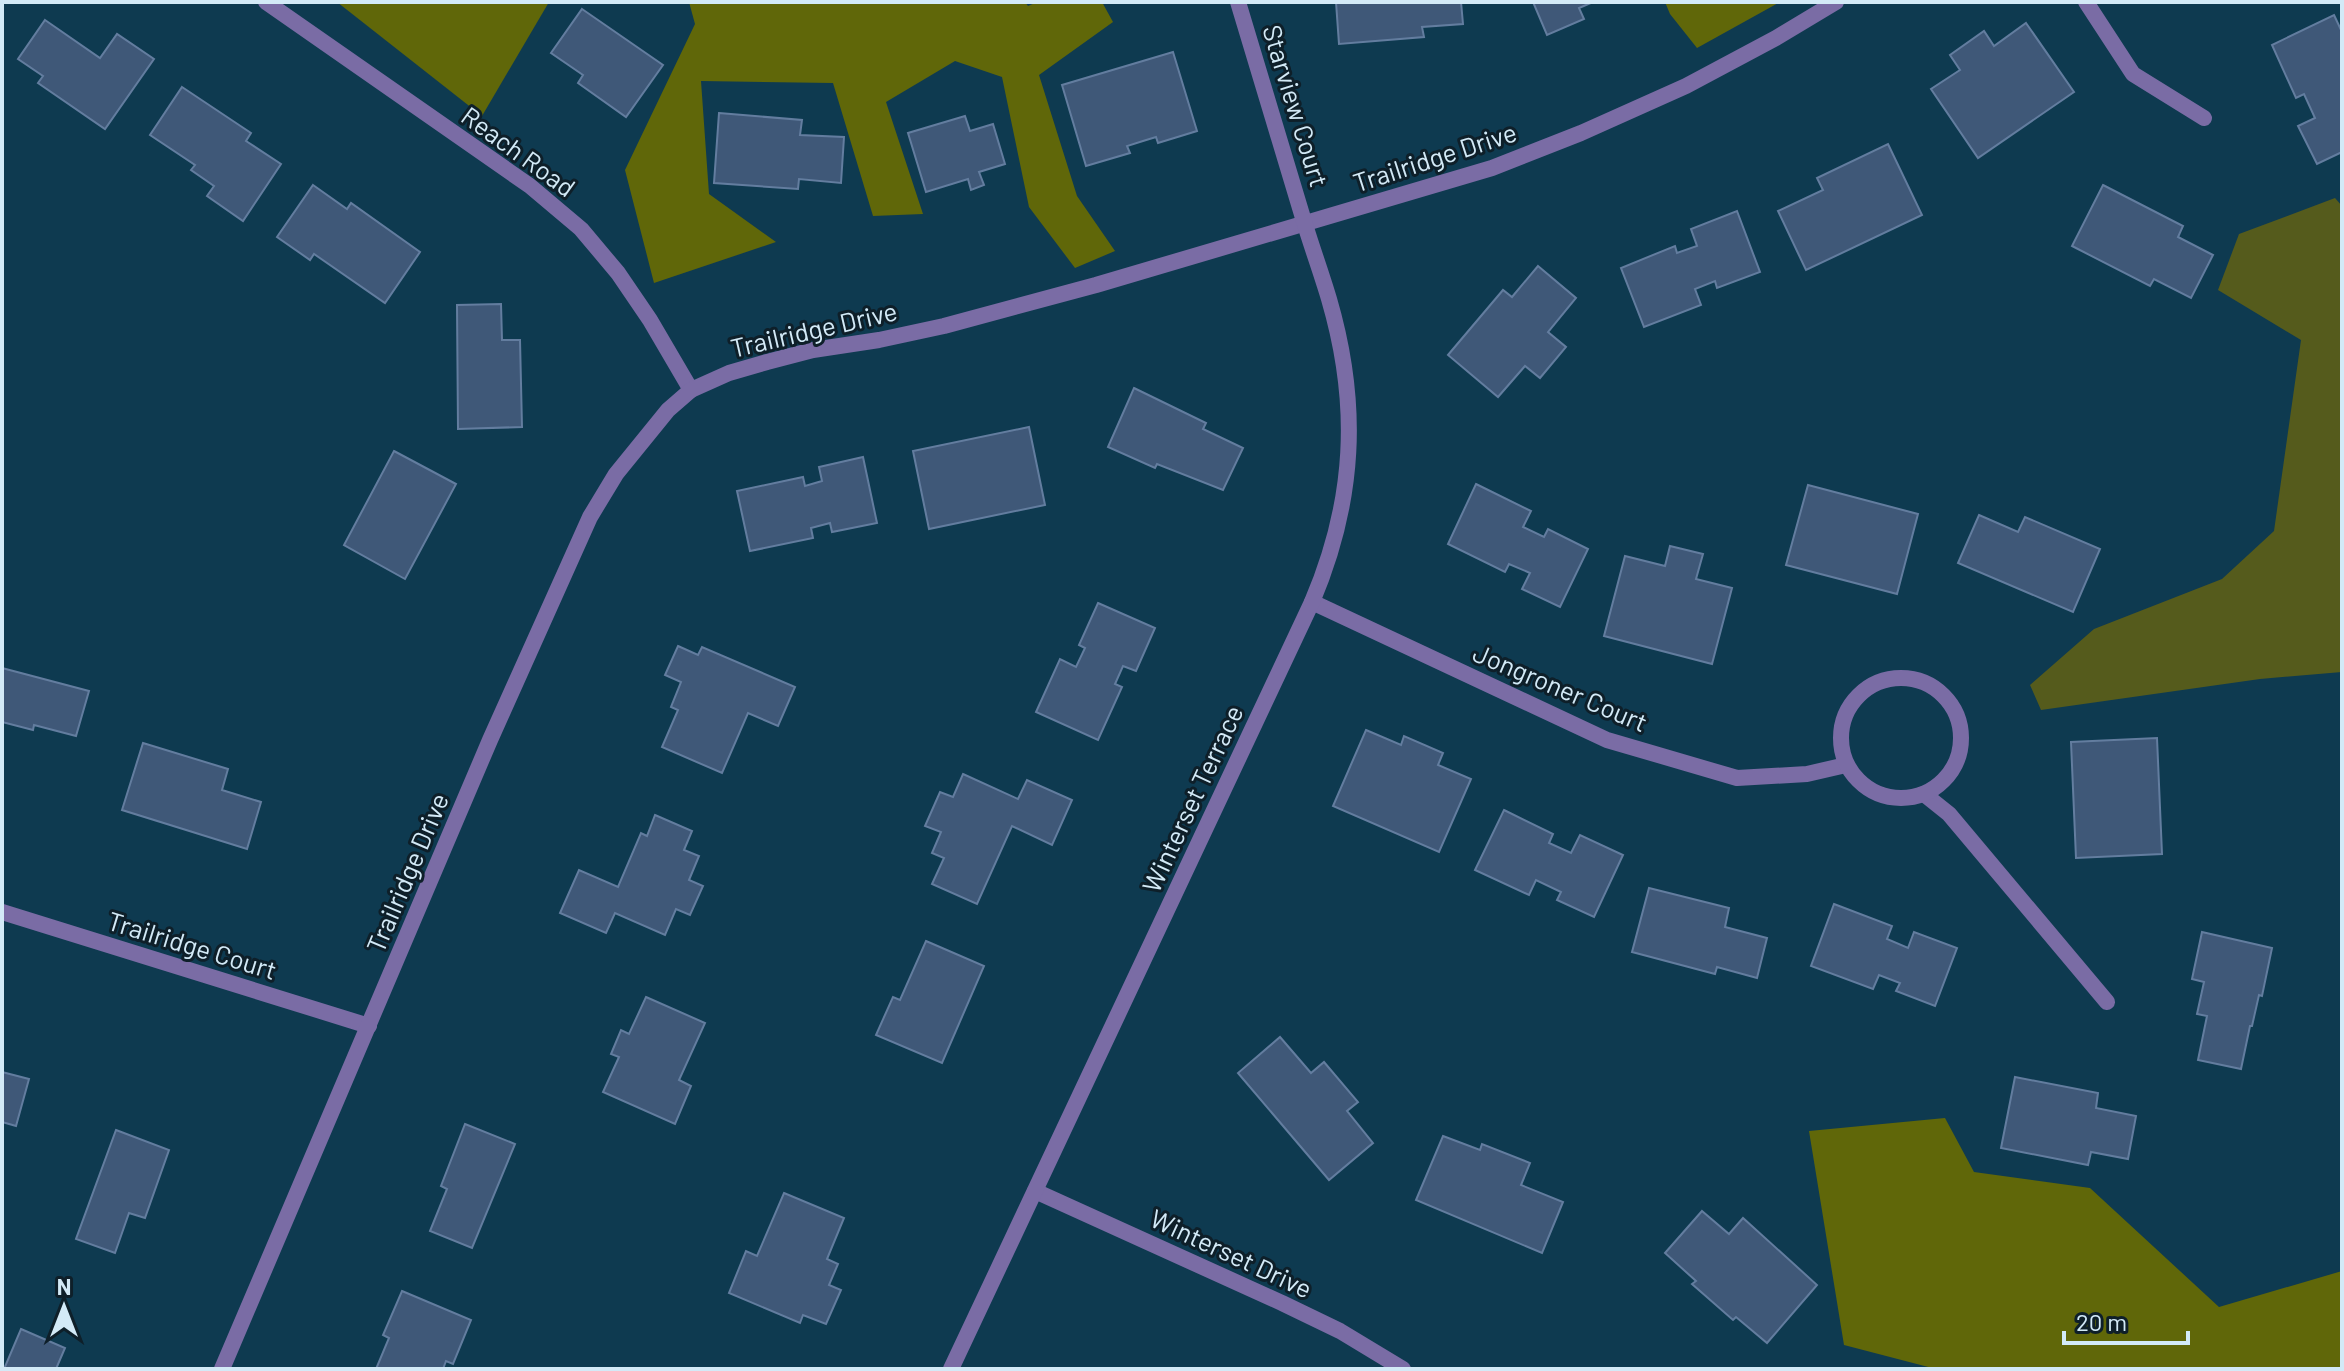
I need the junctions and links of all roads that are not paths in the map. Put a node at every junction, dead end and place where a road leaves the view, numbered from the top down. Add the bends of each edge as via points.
1 (266, 2) edge
2 (1238, 2) edge
3 (1836, 2) edge
4 (2086, 2) edge
5 (2204, 118) dead end
6 (1305, 224) junction
7 (691, 390) junction
8 (1312, 602) junction
9 (1846, 765) junction
10 (1924, 794) junction
11 (2, 912) edge
12 (2107, 1002) dead end
13 (369, 1026) junction
14 (1035, 1191) junction
15 (222, 1369) edge
16 (951, 1369) edge
17 (1403, 1369) edge

1 - 7 street, Reach Road via 530,186 581,229 618,273
2 - 6 street, Starview Court
3 - 6 street, Trailridge Drive via 1686,86 1581,133 1492,168
4 - 5 street via 2133,74
6 - 7 street, Trailridge Drive via 944,326 767,362
6 - 8 street, Winterset Terrace via 1330,302 1350,435 1348,477 1331,559
7 - 13 street, Trailridge Drive via 616,474 590,517
8 - 9 street, Jongroner Court via 1607,740 1737,778 1807,774
8 - 14 street, Winterset Terrace
9 - 10 street via 1879,795 1902,799
9 - 10 street via 1841,732 1852,701 1869,686 1911,677 1949,700 1960,719 1962,742 1956,764 1943,782
10 - 12 street via 1949,814
11 - 13 street, Trailridge Court
13 - 15 street, Trailridge Drive
14 - 16 street, Winterset Terrace
14 - 17 street, Winterset Drive via 1294,1308

